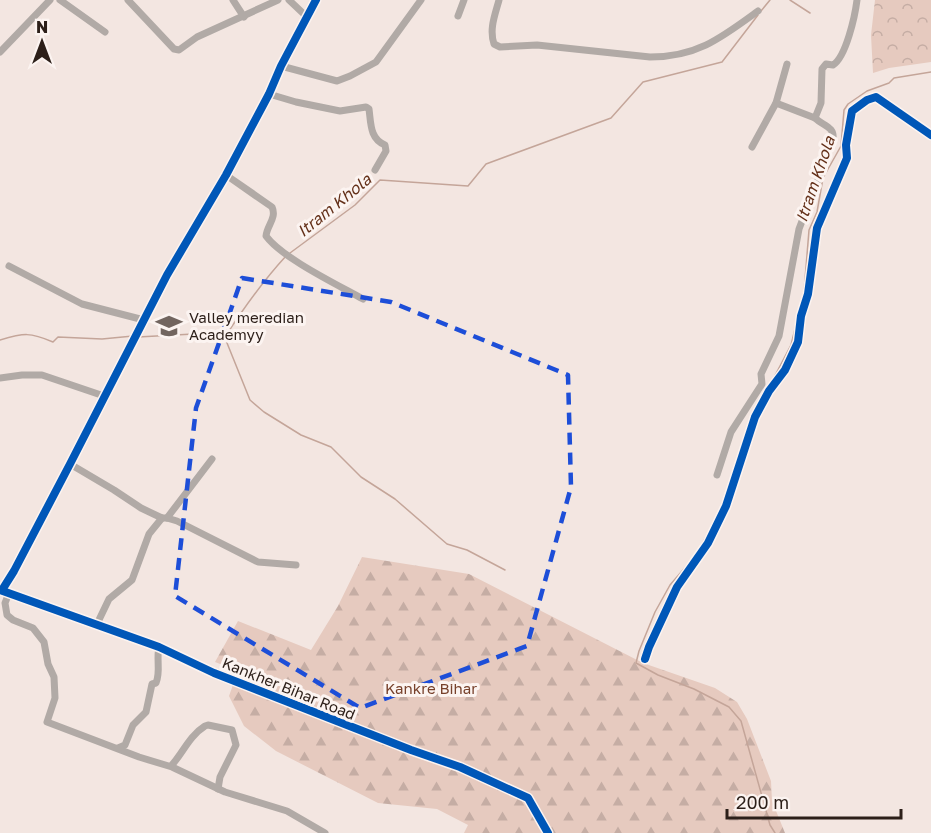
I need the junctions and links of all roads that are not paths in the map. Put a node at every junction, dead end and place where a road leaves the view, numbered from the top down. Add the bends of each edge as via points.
1 (50, 0) edge
2 (60, 0) edge
3 (128, 0) edge
4 (232, 0) edge
5 (278, 0) edge
6 (289, 0) edge
7 (316, 0) edge
8 (421, 0) edge
9 (464, 0) edge
10 (499, 0) edge
11 (857, 0) edge
12 (758, 11) dead end
13 (244, 16) junction
14 (458, 16) dead end
15 (307, 17) junction
16 (105, 32) dead end
17 (2, 48) edge
18 (787, 64) dead end
19 (280, 66) junction
20 (269, 94) junction
21 (776, 103) junction
22 (815, 118) junction
23 (931, 135) edge
24 (752, 147) dead end
25 (375, 170) dead end
26 (226, 175) junction
27 (9, 266) dead end
28 (363, 299) dead end
29 (144, 320) junction
30 (0, 378) edge
31 (104, 396) junction
32 (212, 459) dead end
33 (70, 464) junction
34 (717, 475) dead end
35 (165, 518) junction
36 (296, 565) dead end
37 (1, 590) edge
38 (9, 593) junction
39 (97, 624) junction
40 (159, 647) junction
41 (645, 659) dead end
42 (118, 748) junction
43 (171, 766) junction
44 (218, 789) junction
45 (325, 833) edge
46 (548, 833) edge

1 - 17 street
2 - 16 street
3 - 13 street via 179,50 197,37
4 - 13 street
5 - 13 street
6 - 15 street
7 - 15 street
8 - 19 street via 376,62 350,76 337,81
9 - 14 street
10 - 12 street via 492,38 500,47 537,45 650,57 689,53 723,37
11 - 22 street via 840,60 822,69 822,98
15 - 19 street
18 - 21 street
19 - 20 street
20 - 25 street via 340,111 369,109 373,135 385,145 386,151
20 - 26 street
21 - 22 street
21 - 24 street
22 - 34 street via 832,130 833,140 800,229 777,344 761,374 762,384 731,432
23 - 41 street via 876,98 852,111 847,158 817,228 798,342 755,417 726,506 708,543 677,587
26 - 28 street via 272,207 274,215 266,237 288,255
26 - 29 street
27 - 29 street via 82,304
29 - 31 street
30 - 31 street via 42,375
31 - 33 street
32 - 35 street
33 - 35 street via 141,508
33 - 37 street
35 - 36 street via 258,562
35 - 39 street via 149,534 132,579 109,599
37 - 38 street, Kankher Bihar Road
38 - 39 street, Kankher Bihar Road
38 - 42 street via 5,603 7,615 33,628 44,642 54,677 55,698 47,722
39 - 40 street, Kankher Bihar Road
40 - 42 street via 158,679 152,684 146,712 133,725 125,745
40 - 46 street, Kankher Bihar Road via 214,673 460,767 528,798
42 - 43 street
43 - 44 street
43 - 44 street via 189,740 205,726 232,730 236,745
44 - 45 street via 287,812

